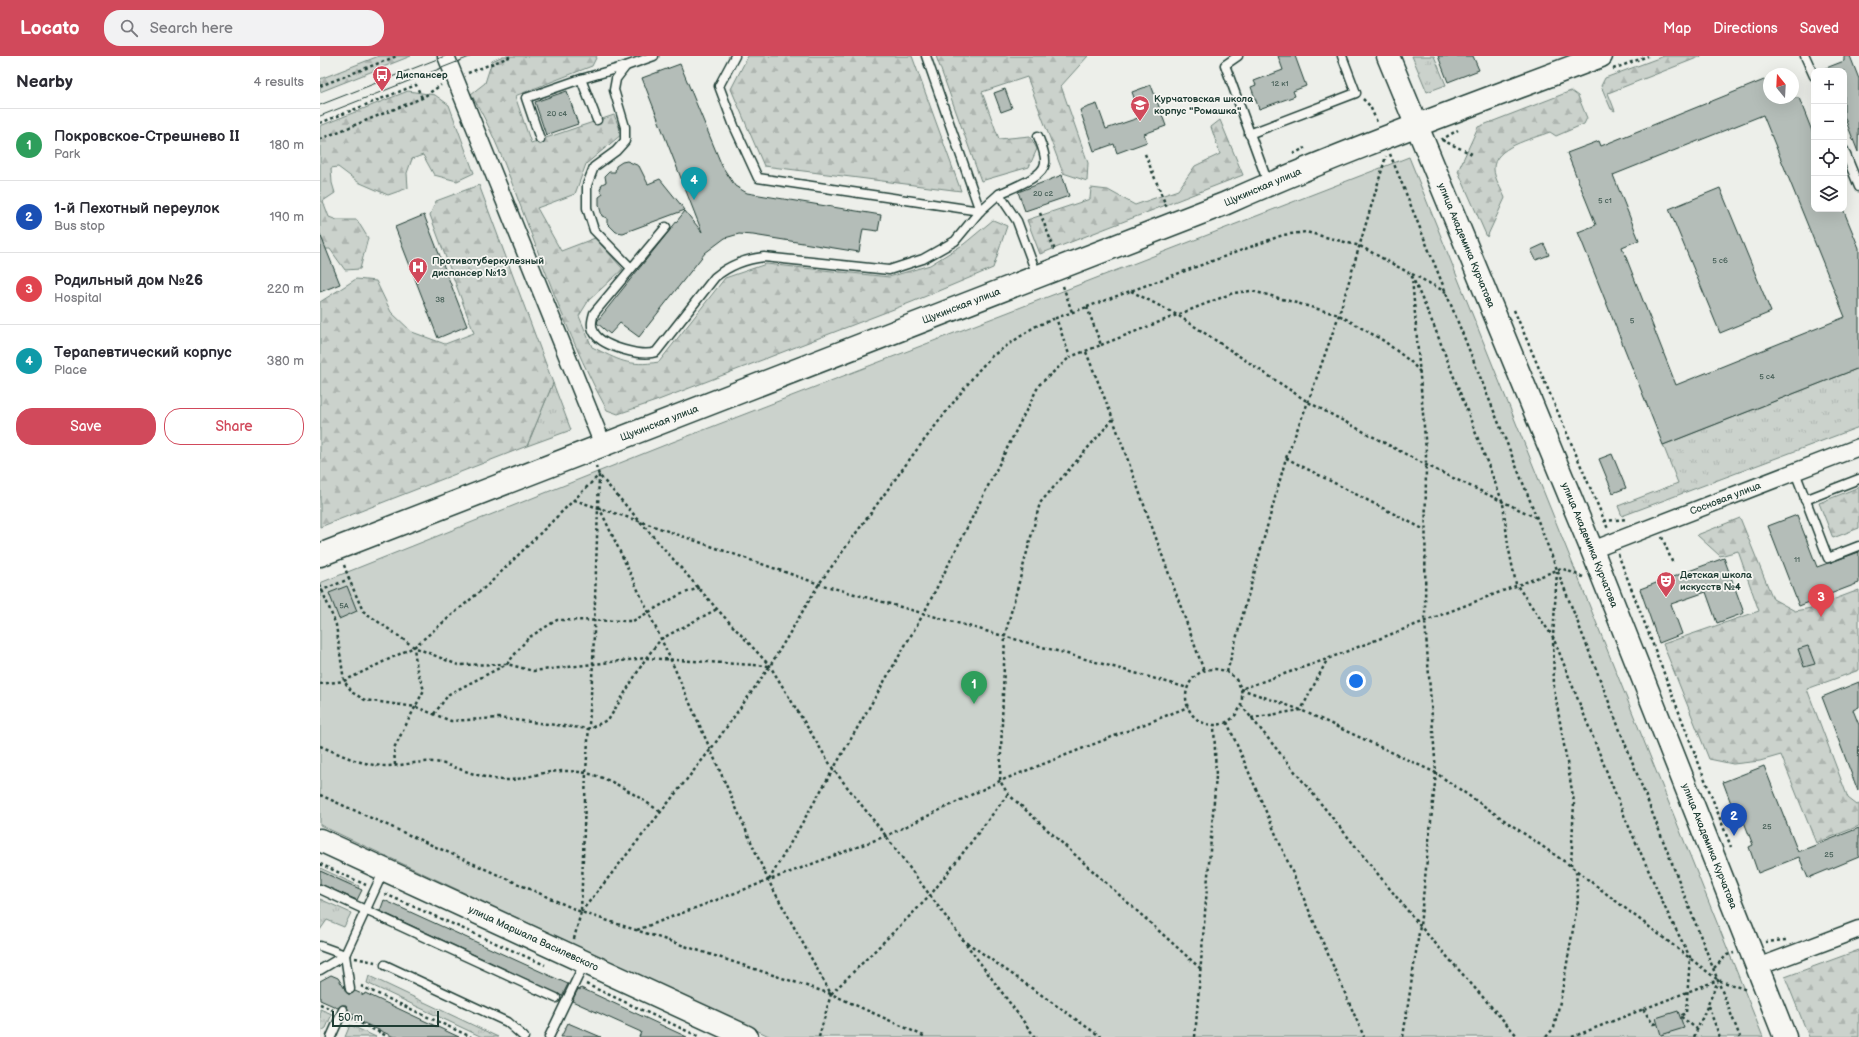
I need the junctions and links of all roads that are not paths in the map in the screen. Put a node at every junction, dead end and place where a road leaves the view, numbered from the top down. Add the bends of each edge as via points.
1 (446, 56) edge
2 (654, 56) edge
3 (735, 56) edge
4 (926, 56) edge
5 (1238, 56) edge
6 (1342, 56) edge
7 (1388, 56) edge
8 (1601, 56) edge
9 (1805, 56) edge
10 (626, 66) junction
11 (1811, 69) edge
12 (581, 79) junction
13 (597, 120) dead end
14 (1425, 123) junction
15 (1249, 134) junction
16 (1038, 136) dead end
17 (540, 139) dead end
18 (1847, 157) edge
19 (1268, 184) junction
20 (1859, 187) edge
21 (999, 194) junction
22 (980, 211) junction
23 (666, 227) dead end
24 (631, 268) junction
25 (1037, 275) junction
26 (604, 445) junction
27 (1859, 447) edge
28 (1795, 472) junction
29 (1859, 479) edge
30 (1806, 500) junction
31 (1859, 546) edge
32 (1592, 550) junction
33 (320, 555) edge
34 (320, 840) edge
35 (380, 880) junction
36 (320, 889) edge
37 (366, 910) junction
38 (1859, 929) edge
39 (320, 946) edge
40 (345, 955) junction
41 (1766, 964) junction
42 (385, 965) road end
43 (320, 970) edge
44 (581, 972) junction
45 (350, 985) road end
46 (556, 998) dead end
47 (342, 1012) road end
48 (331, 1037) edge
49 (524, 1037) edge
50 (549, 1037) edge
51 (747, 1037) edge
52 (1785, 1037) edge

1 - 26 street
2 - 10 lane
3 - 22 lane via 719,86 758,178
4 - 22 lane
5 - 15 lane via 1225,65
6 - 15 lane via 1356,93
7 - 14 main road, улица Академика Курчатова
8 - 14 main road, Щукинская улица
9 - 11 lane
10 - 12 lane
10 - 24 lane via 616,79 614,90 625,127 625,141 594,167 587,185 587,208 594,230
12 - 13 lane
12 - 17 lane via 526,98
14 - 19 main road, Щукинская улица
14 - 32 main road, улица Академика Курчатова
15 - 19 lane
16 - 21 lane via 1044,150 1045,164 1037,176
18 - 20 lane
19 - 25 main road, Щукинская улица via 1224,204
21 - 22 lane
21 - 25 lane via 1017,221
22 - 24 lane via 955,241 923,259 889,270 764,257 749,259 726,268 715,277 656,352 648,355 603,342 595,334 591,324 594,313
23 - 24 lane
25 - 26 main road, Щукинская улица
26 - 33 main road, Щукинская улица
27 - 28 street, Сосновая улица
28 - 30 lane
28 - 32 street, Сосновая улица
29 - 30 lane
30 - 31 lane via 1828,558
32 - 41 main road, улица Академика Курчатова
34 - 35 main road, улица Маршала Василевского
35 - 37 lane
35 - 44 main road, улица Маршала Василевского
36 - 37 lane
37 - 40 lane
37 - 46 lane
38 - 41 street
39 - 40 lane
40 - 43 lane
40 - 45 lane
41 - 52 main road, улица Академика Курчатова
42 - 49 lane via 508,1022
44 - 50 lane
44 - 51 main road, улица Маршала Василевского
47 - 48 lane

